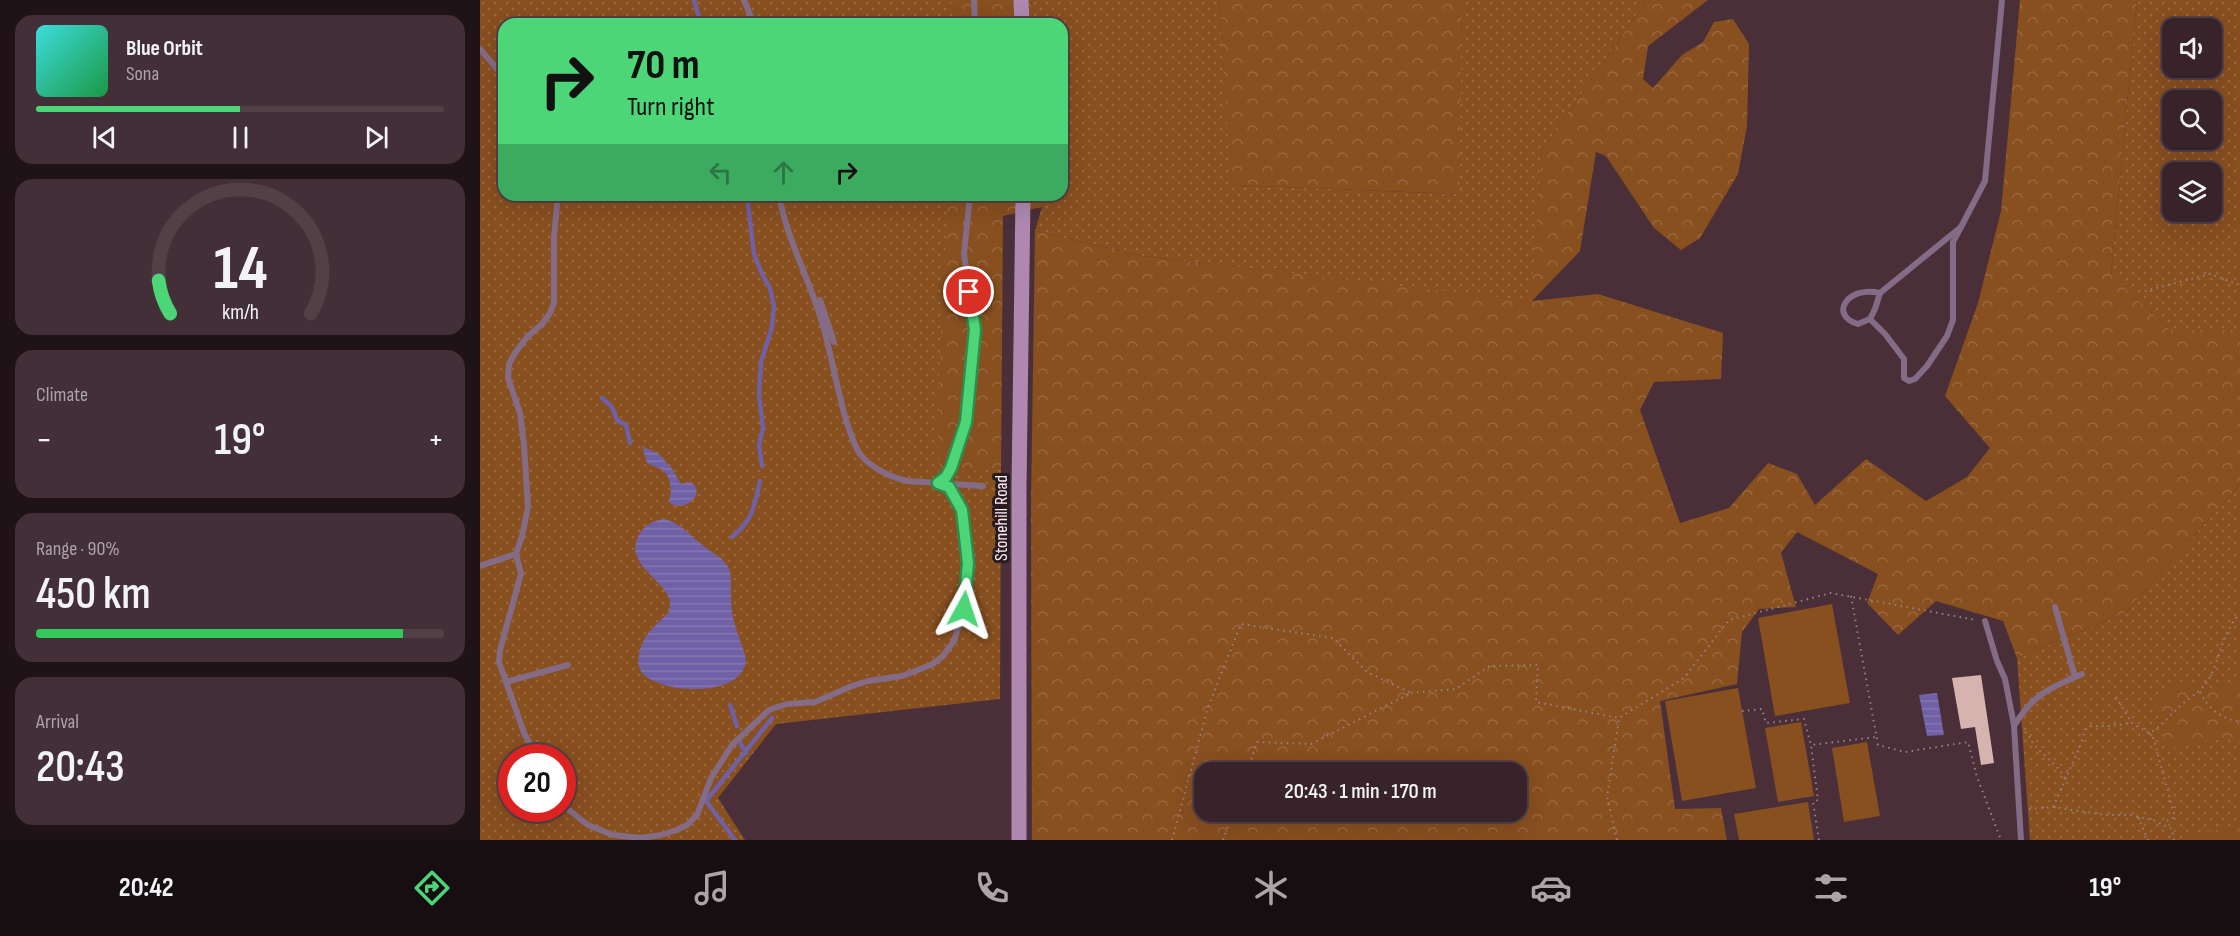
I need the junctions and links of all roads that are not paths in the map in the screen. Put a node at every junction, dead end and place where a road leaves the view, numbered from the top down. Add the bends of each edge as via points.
1 (744, 0) edge
2 (974, 0) edge
3 (1021, 0) edge
4 (2002, 0) edge
5 (752, 18) edge
6 (975, 18) edge
7 (1022, 18) edge
8 (480, 49) edge
9 (498, 70) edge
10 (557, 201) edge
11 (780, 201) edge
12 (969, 201) edge
13 (1023, 201) edge
14 (1962, 227) junction
15 (1881, 293) junction
16 (820, 300) dead end
17 (1870, 319) junction
18 (834, 342) dead end
19 (938, 483) junction
20 (982, 486) dead end
21 (516, 554) junction
22 (480, 566) edge
23 (2055, 607) dead end
24 (1985, 621) road end
25 (568, 665) dead end
26 (2082, 674) dead end
27 (2075, 677) junction
28 (506, 682) junction
29 (2014, 726) junction
30 (530, 744) edge
31 (576, 816) edge
32 (1019, 840) edge
33 (2021, 840) edge

1 - 5 lane
2 - 6 lane
3 - 7 street
4 - 14 lane via 1985,182
8 - 9 lane
10 - 21 lane via 554,303 509,364 508,378 520,413 528,481 528,507
11 - 19 lane via 823,325 837,390 860,453 882,471 907,481
12 - 19 lane via 964,255 975,329 966,422 951,468
13 - 32 street, Stonehill Road
14 - 15 lane
14 - 17 lane via 1953,242 1953,320 1940,351 1915,379 1904,378 1904,359
15 - 17 lane
15 - 17 lane via 1859,292 1852,295 1844,308 1852,323
16 - 18 lane
19 - 20 lane
19 - 31 lane via 949,487 962,510 968,563 964,609 954,641 942,657 902,676 868,681 815,702 769,710 732,745 711,778 697,815 677,830 641,838 614,835
21 - 22 lane
21 - 28 lane via 521,574 500,650
23 - 27 lane
24 - 29 lane via 2005,679
25 - 28 lane
26 - 27 lane
27 - 29 lane via 2043,691
28 - 30 lane
29 - 33 lane

